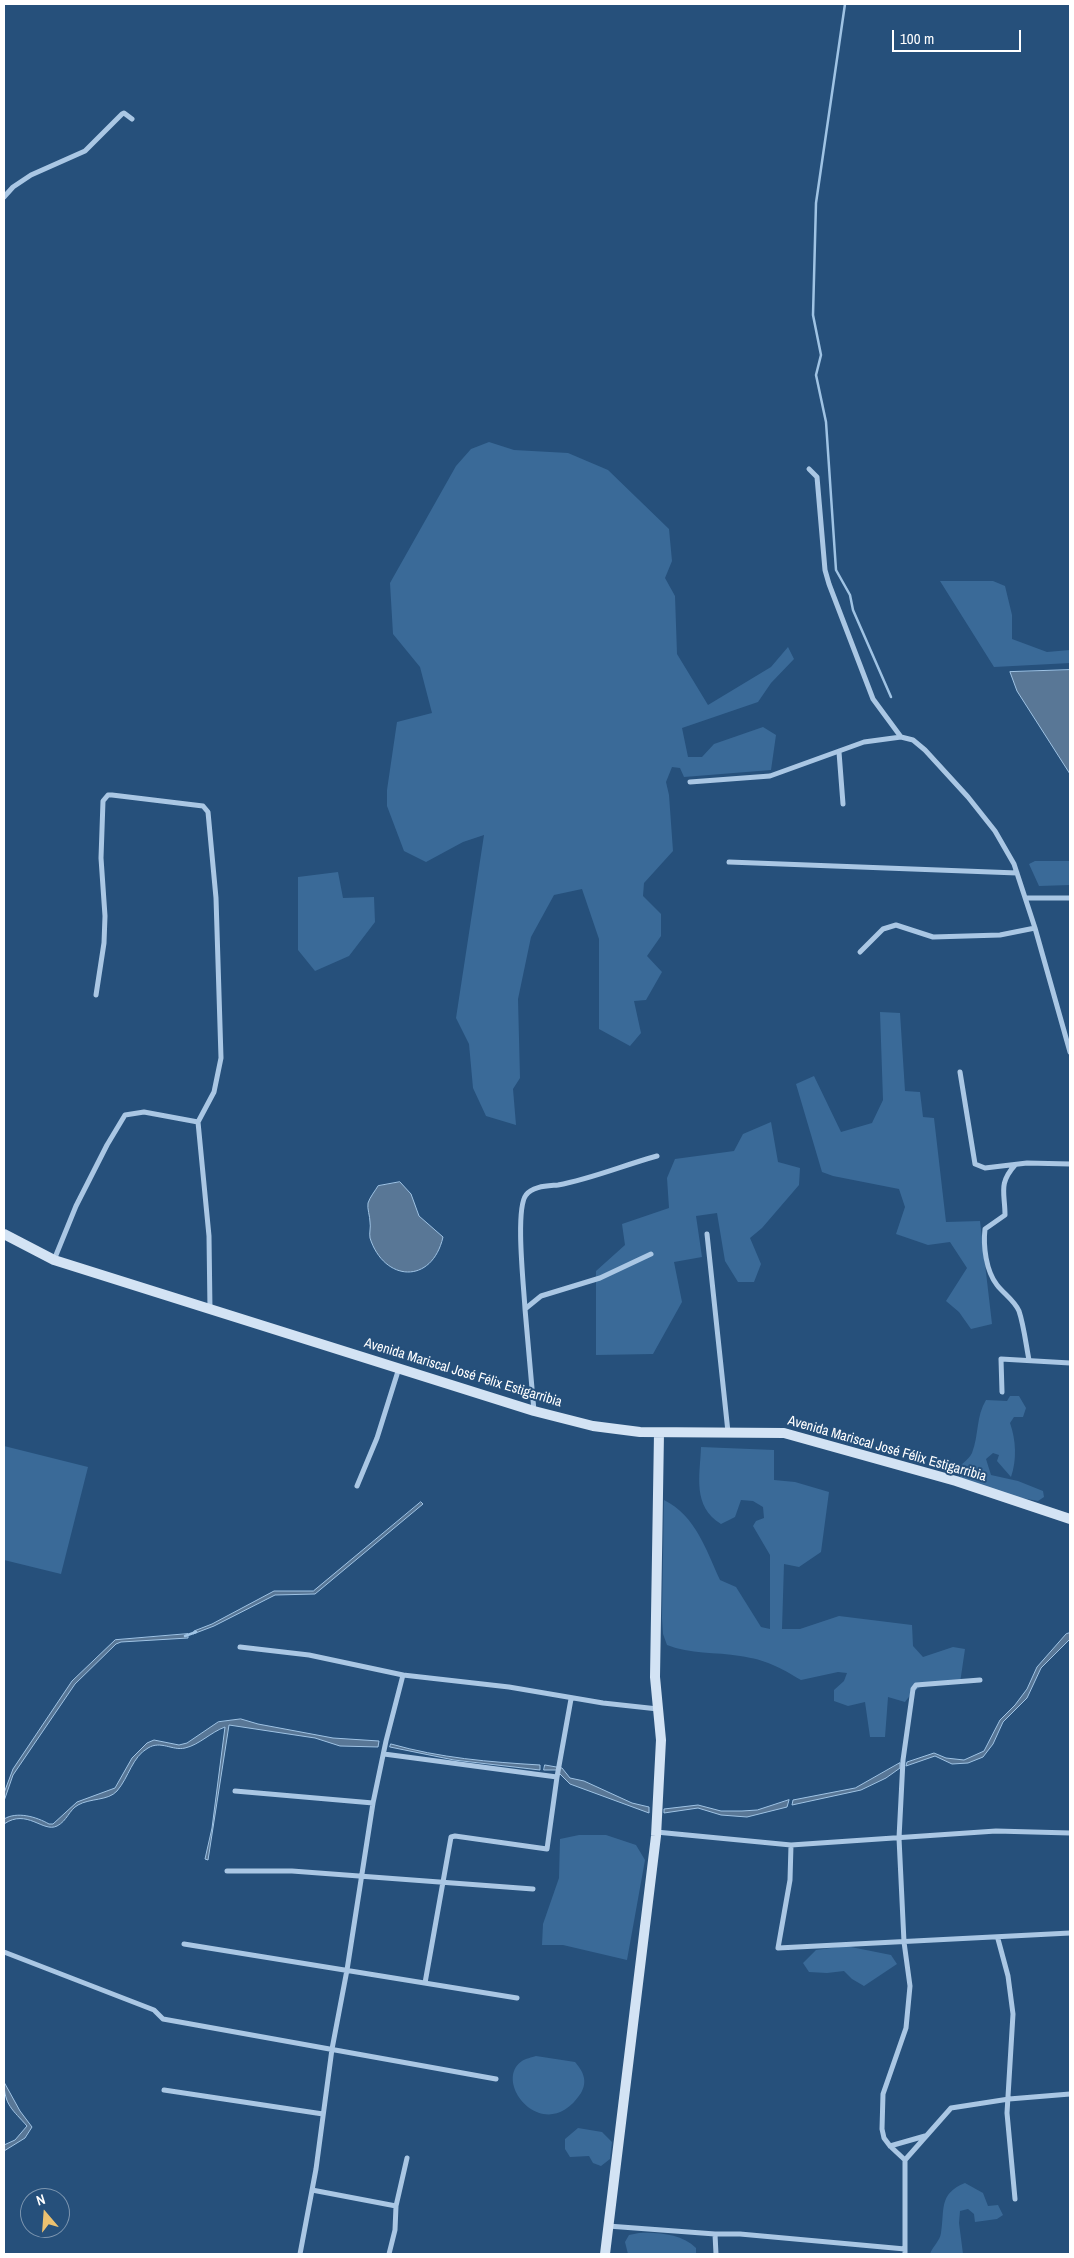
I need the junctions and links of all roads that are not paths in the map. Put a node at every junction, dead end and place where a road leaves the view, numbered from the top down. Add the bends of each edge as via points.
1 (132, 119) dead end
2 (4, 197) edge
3 (809, 469) dead end
4 (901, 738) junction
5 (839, 752) junction
6 (690, 782) dead end
7 (843, 804) dead end
8 (729, 862) dead end
9 (1017, 873) junction
10 (1026, 898) junction
11 (1070, 898) edge
12 (1035, 928) junction
13 (860, 952) dead end
14 (96, 995) dead end
15 (1070, 1052) edge
16 (960, 1072) dead end
17 (198, 1122) junction
18 (657, 1156) dead end
19 (1070, 1164) edge
20 (1015, 1165) junction
21 (4, 1234) edge
22 (707, 1234) dead end
23 (651, 1254) dead end
24 (54, 1260) junction
25 (525, 1309) junction
26 (210, 1311) junction
27 (1029, 1360) junction
28 (1070, 1362) edge
29 (400, 1368) junction
30 (1002, 1392) dead end
31 (534, 1411) junction
32 (659, 1433) junction
33 (728, 1433) junction
34 (357, 1486) dead end
35 (1070, 1519) edge
36 (240, 1647) dead end
37 (403, 1675) junction
38 (980, 1680) dead end
39 (571, 1699) junction
40 (658, 1709) junction
41 (384, 1751) junction
42 (558, 1774) junction
43 (235, 1790) dead end
44 (373, 1803) junction
45 (656, 1832) junction
46 (1070, 1833) edge
47 (899, 1838) junction
48 (792, 1845) junction
49 (227, 1871) dead end
50 (360, 1876) junction
51 (442, 1882) junction
52 (533, 1889) dead end
53 (1070, 1933) edge
54 (998, 1939) junction
55 (904, 1942) junction
56 (184, 1944) dead end
57 (4, 1952) edge
58 (347, 1970) junction
59 (425, 1983) junction
60 (517, 1998) dead end
61 (332, 2048) junction
62 (496, 2079) dead end
63 (164, 2090) dead end
64 (1070, 2094) edge
65 (1010, 2099) junction
66 (323, 2114) junction
67 (926, 2136) junction
68 (890, 2146) junction
69 (407, 2158) dead end
70 (905, 2160) junction
71 (312, 2190) junction
72 (1015, 2199) dead end
73 (396, 2206) junction
74 (608, 2226) junction
75 (715, 2234) junction
76 (905, 2252) edge
77 (300, 2254) edge
78 (389, 2254) edge
79 (605, 2254) edge
80 (716, 2254) edge

1 - 2 street via 122,114 85,151 31,175
3 - 4 street via 817,477 829,584 873,699
4 - 5 street via 864,742
4 - 9 street via 913,740 925,750 968,797 995,831
5 - 6 street via 770,776
5 - 7 street
8 - 9 street
9 - 10 street
10 - 11 street
10 - 12 street
12 - 13 street via 1000,935 933,936 896,925 883,929
12 - 15 street
14 - 17 street via 105,916 101,858 103,801 112,795 203,806 208,812 216,898 221,1058 214,1092
16 - 20 street via 975,1164 985,1168
17 - 24 street via 144,1112 125,1116 76,1206
17 - 26 street via 208,1236
18 - 25 street via 526,1194 522,1204
19 - 20 street
20 - 27 street via 1006,1176 1002,1190 1005,1215 985,1229 984,1236 990,1273 1018,1311
21 - 24 main road, Avenida Mariscal José Félix Estigarribia
22 - 33 street
23 - 25 street via 600,1278 542,1296
24 - 26 main road, Avenida Mariscal José Félix Estigarribia
25 - 31 street
26 - 29 main road, Avenida Mariscal José Félix Estigarribia
27 - 28 street
27 - 30 street via 1001,1359
29 - 31 main road, Avenida Mariscal José Félix Estigarribia
29 - 34 street
31 - 32 main road, Avenida Mariscal José Félix Estigarribia via 593,1426
32 - 33 main road, Avenida Mariscal José Félix Estigarribia
32 - 40 main road via 655,1677
33 - 35 main road, Avenida Mariscal José Félix Estigarribia via 784,1433 956,1481
36 - 37 street via 309,1655
37 - 39 street via 509,1687
37 - 41 street
38 - 47 street via 914,1687 903,1760
39 - 40 street
39 - 42 street
40 - 45 main road via 661,1740
41 - 42 street
41 - 44 street
42 - 51 street via 547,1849 455,1836 449,1842
43 - 44 street
44 - 50 street
45 - 48 street
45 - 74 main road
46 - 47 street via 996,1831
47 - 48 street
47 - 55 street
48 - 55 street via 790,1880 778,1948
49 - 50 street
50 - 51 street
50 - 58 street
51 - 52 street
51 - 59 street
53 - 54 street
54 - 55 street
54 - 65 street via 1008,1976 1013,2014
55 - 68 street via 910,1986 906,2028 883,2094 882,2129
56 - 58 street
57 - 61 street via 154,2010 163,2019
58 - 59 street
58 - 61 street
59 - 60 street
61 - 62 street
61 - 66 street
63 - 66 street
64 - 65 street
65 - 67 street via 955,2106
65 - 72 street via 1007,2113
66 - 71 street
67 - 68 street
67 - 70 street
68 - 70 street
69 - 73 street
70 - 76 street
71 - 73 street
71 - 77 street
73 - 78 street
74 - 75 street
74 - 79 main road
75 - 76 street
75 - 80 street

